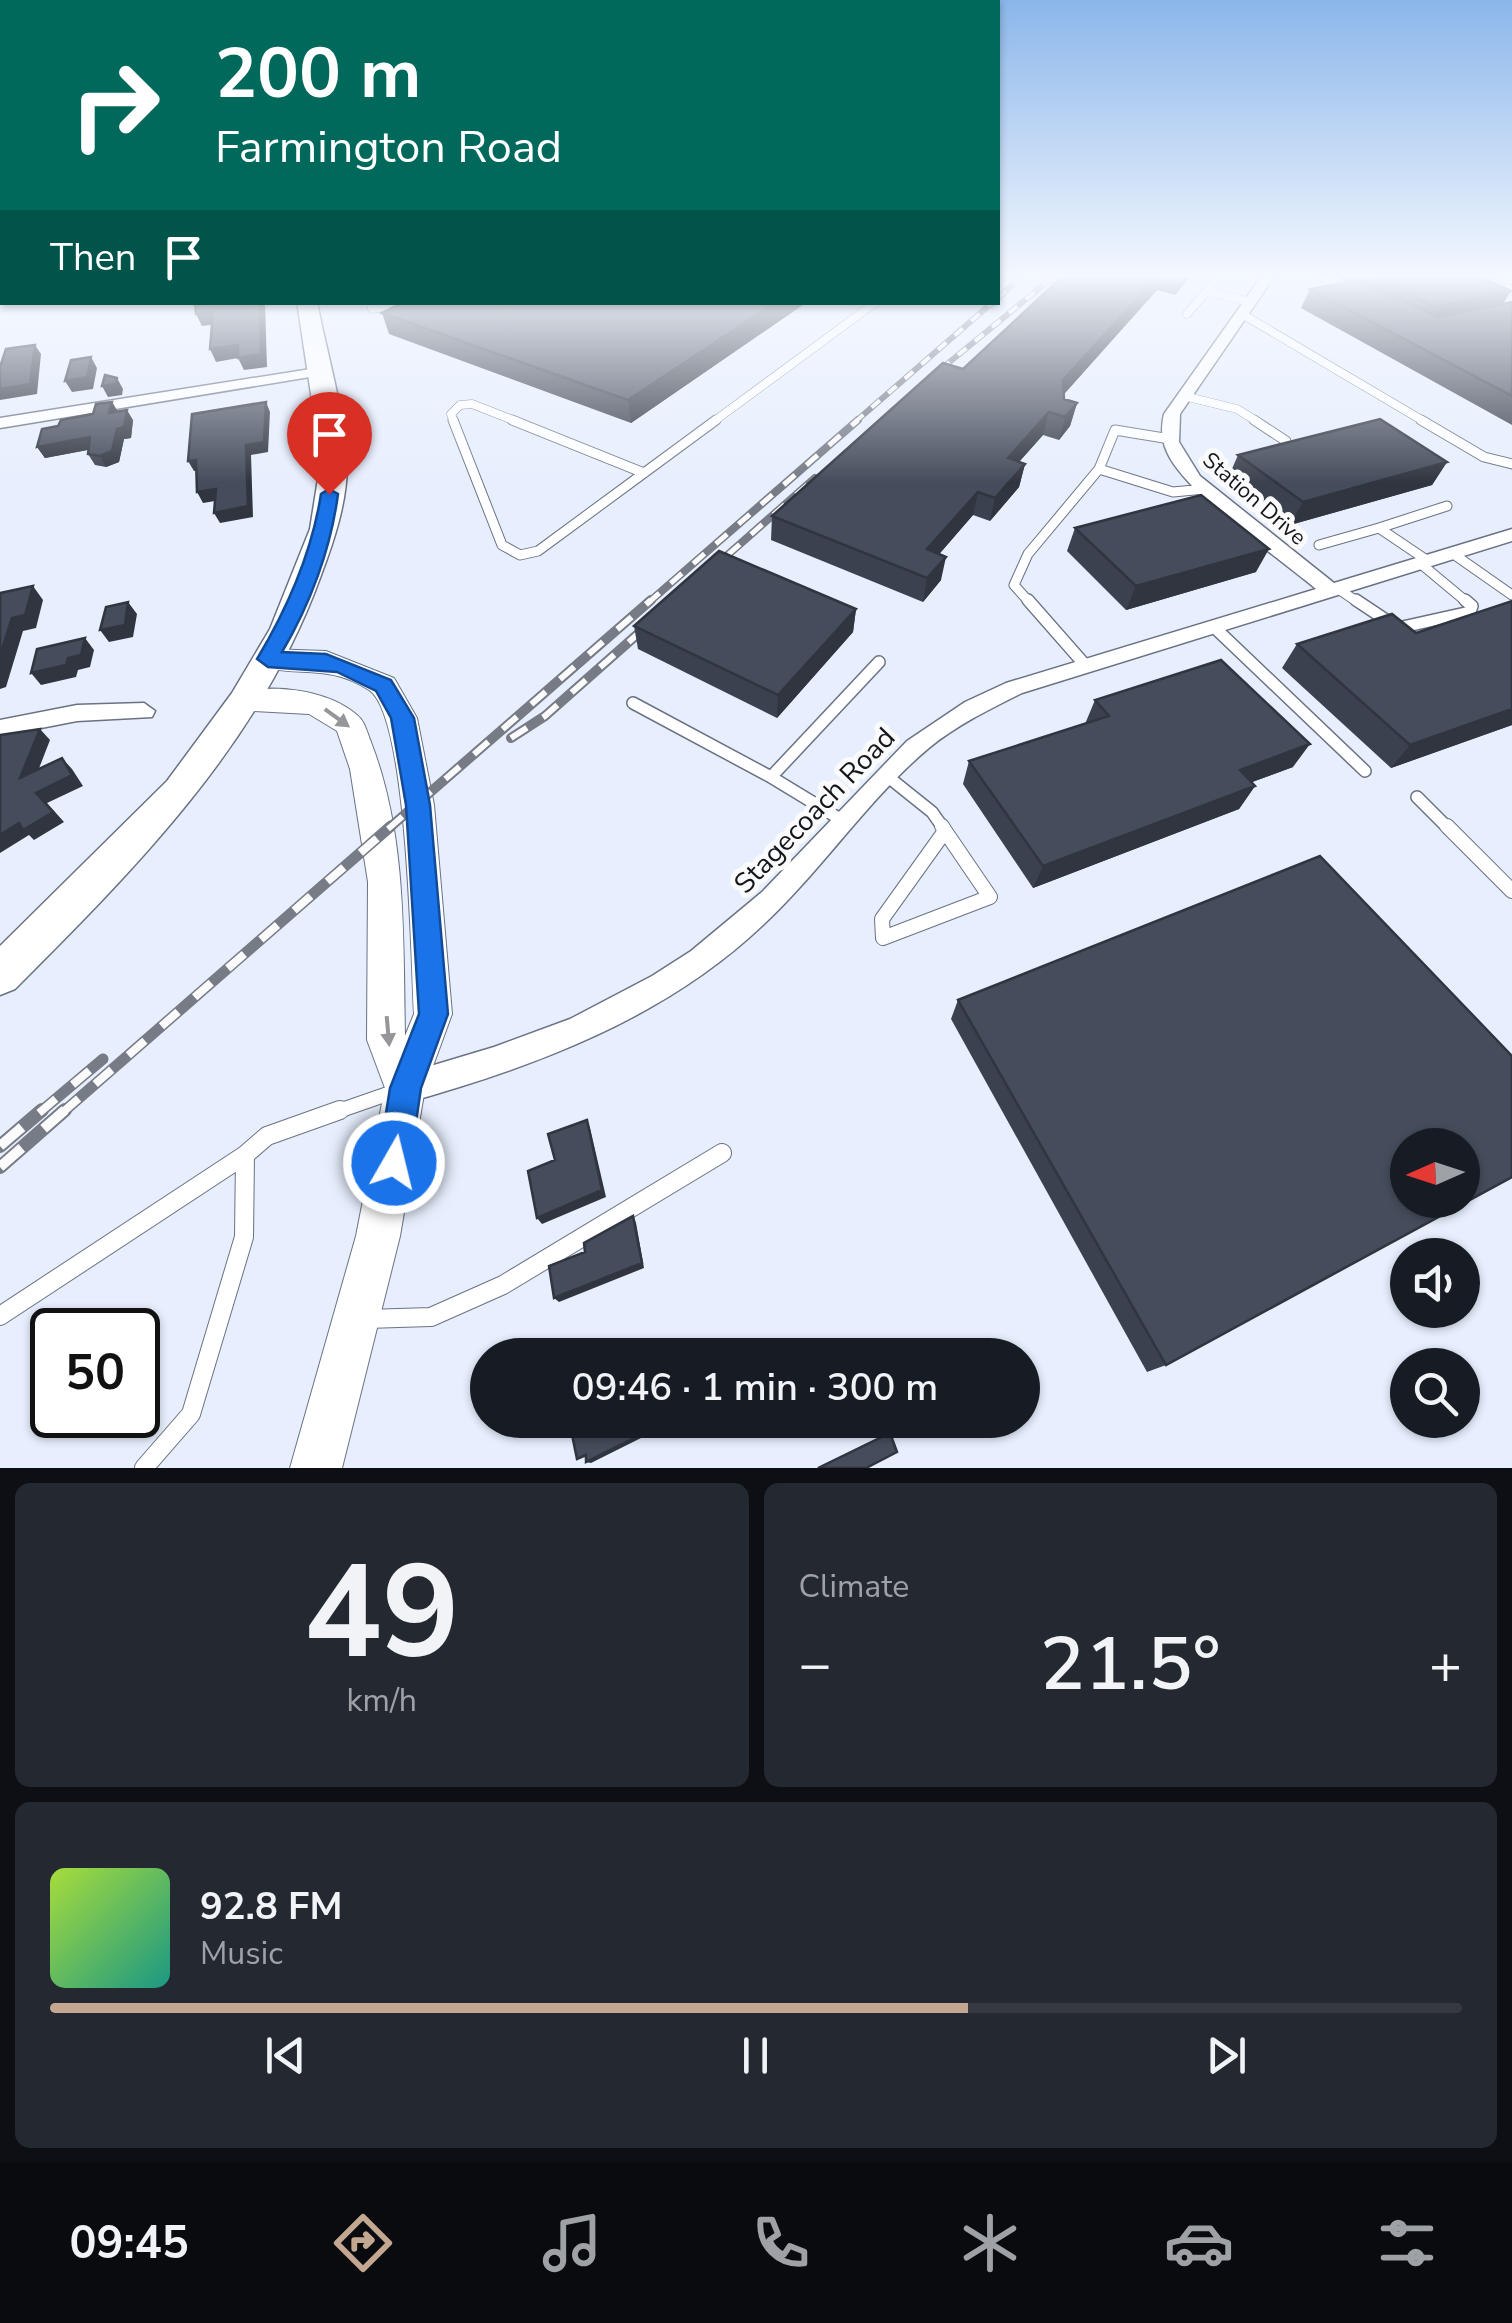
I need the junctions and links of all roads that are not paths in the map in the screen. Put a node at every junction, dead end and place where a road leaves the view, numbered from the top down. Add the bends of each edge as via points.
1 (313, 346) edge
2 (817, 346) edge
3 (1220, 346) edge
4 (1306, 346) edge
5 (317, 372) junction
6 (1184, 396) junction
7 (0, 423) edge
8 (1170, 439) junction
9 (1286, 441) edge
10 (1512, 464) edge
11 (1099, 469) junction
12 (644, 474) junction
13 (1205, 489) junction
14 (1446, 506) dead end
15 (1380, 528) junction
16 (1512, 535) edge
17 (1319, 544) dead end
18 (1433, 559) junction
19 (1334, 590) junction
20 (1509, 590) edge
21 (1214, 626) junction
22 (268, 659) junction
23 (879, 662) dead end
24 (1086, 666) junction
25 (244, 702) junction
26 (633, 703) dead end
27 (144, 711) dead end
28 (0, 728) edge
29 (1365, 771) dead end
30 (887, 776) junction
31 (771, 777) junction
32 (1417, 797) dead end
33 (845, 822) junction
34 (944, 830) junction
35 (1512, 892) edge
36 (0, 975) edge
37 (405, 1088) junction
38 (722, 1152) dead end
39 (246, 1155) junction
40 (0, 1316) edge
41 (356, 1319) junction
42 (144, 1468) edge
43 (316, 1468) edge

1 - 5 main road
2 - 12 lane
3 - 6 street, Station Drive
4 - 10 lane via 1484,456
5 - 7 street
5 - 22 main road via 334,460 324,529
6 - 8 street, Station Drive via 1172,414
6 - 9 lane via 1237,409
8 - 11 lane via 1115,430
8 - 13 street, Station Drive
11 - 13 lane via 1173,492
11 - 24 lane via 1028,554 1014,585
12 - 12 lane via 538,551 520,555 502,545 451,414 472,404
13 - 19 street, Station Drive
14 - 15 lane
15 - 17 lane
15 - 18 lane
16 - 18 street, Stagecoach Road
18 - 19 street, Stagecoach Road
18 - 19 lane via 1472,606 1470,612 1398,628
18 - 20 lane
19 - 21 street, Stagecoach Road
21 - 24 street, Stagecoach Road
21 - 29 lane
22 - 25 main road
22 - 37 main road via 344,666 384,686 402,718 418,805 433,1014
23 - 31 lane
24 - 30 street, Stagecoach Road via 981,703 933,732
25 - 36 main road via 180,791
25 -> 37 main road via 314,703 349,724 366,769 385,882 386,1040
26 - 31 lane
27 - 28 street via 77,713
30 - 33 street, Stagecoach Road
30 - 34 lane
31 - 33 lane
32 - 35 lane
33 - 37 street, Stagecoach Road via 739,930 664,986 544,1046
34 - 34 lane via 990,897 883,938 882,919
37 - 39 lane via 267,1136
37 - 41 main road
38 - 41 lane via 503,1285 431,1317
39 - 40 lane
39 - 42 lane via 244,1237 191,1414
41 - 43 main road

